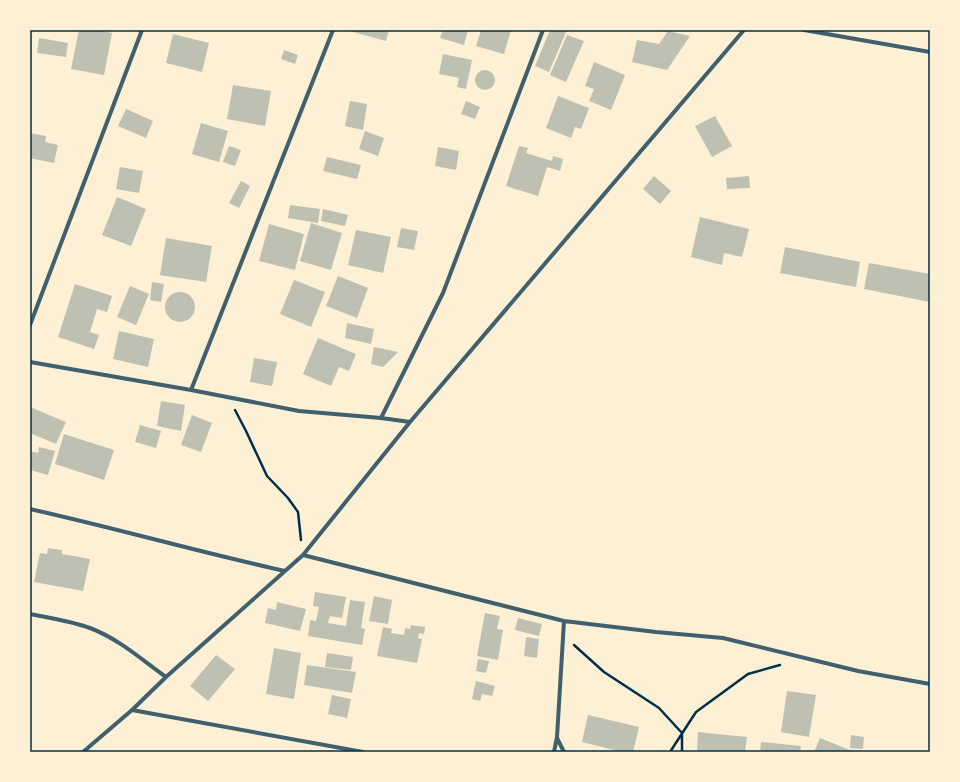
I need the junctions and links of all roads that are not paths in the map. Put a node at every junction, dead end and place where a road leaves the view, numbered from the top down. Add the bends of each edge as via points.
1 (142, 30) edge
2 (333, 30) edge
3 (543, 30) edge
4 (744, 30) edge
5 (804, 30) edge
6 (930, 52) edge
7 (30, 325) edge
8 (30, 362) edge
9 (191, 390) junction
10 (381, 418) junction
11 (410, 422) junction
12 (30, 509) edge
13 (303, 555) junction
14 (285, 571) junction
15 (30, 614) edge
16 (564, 620) junction
17 (166, 677) junction
18 (930, 684) edge
19 (132, 710) junction
20 (557, 737) junction
21 (83, 752) edge
22 (363, 752) edge
23 (554, 752) edge
24 (564, 752) edge

1 - 7 street
2 - 9 street
3 - 10 street via 442,292
4 - 11 street
5 - 6 street
8 - 9 street
9 - 10 street via 299,411
10 - 11 street
11 - 13 street
12 - 14 street
13 - 14 street
13 - 16 street
14 - 17 street
15 - 17 street via 91,628 121,644
16 - 18 street via 723,638 858,671
16 - 20 street
17 - 19 street
19 - 21 street
19 - 22 street
20 - 23 street
20 - 24 street

